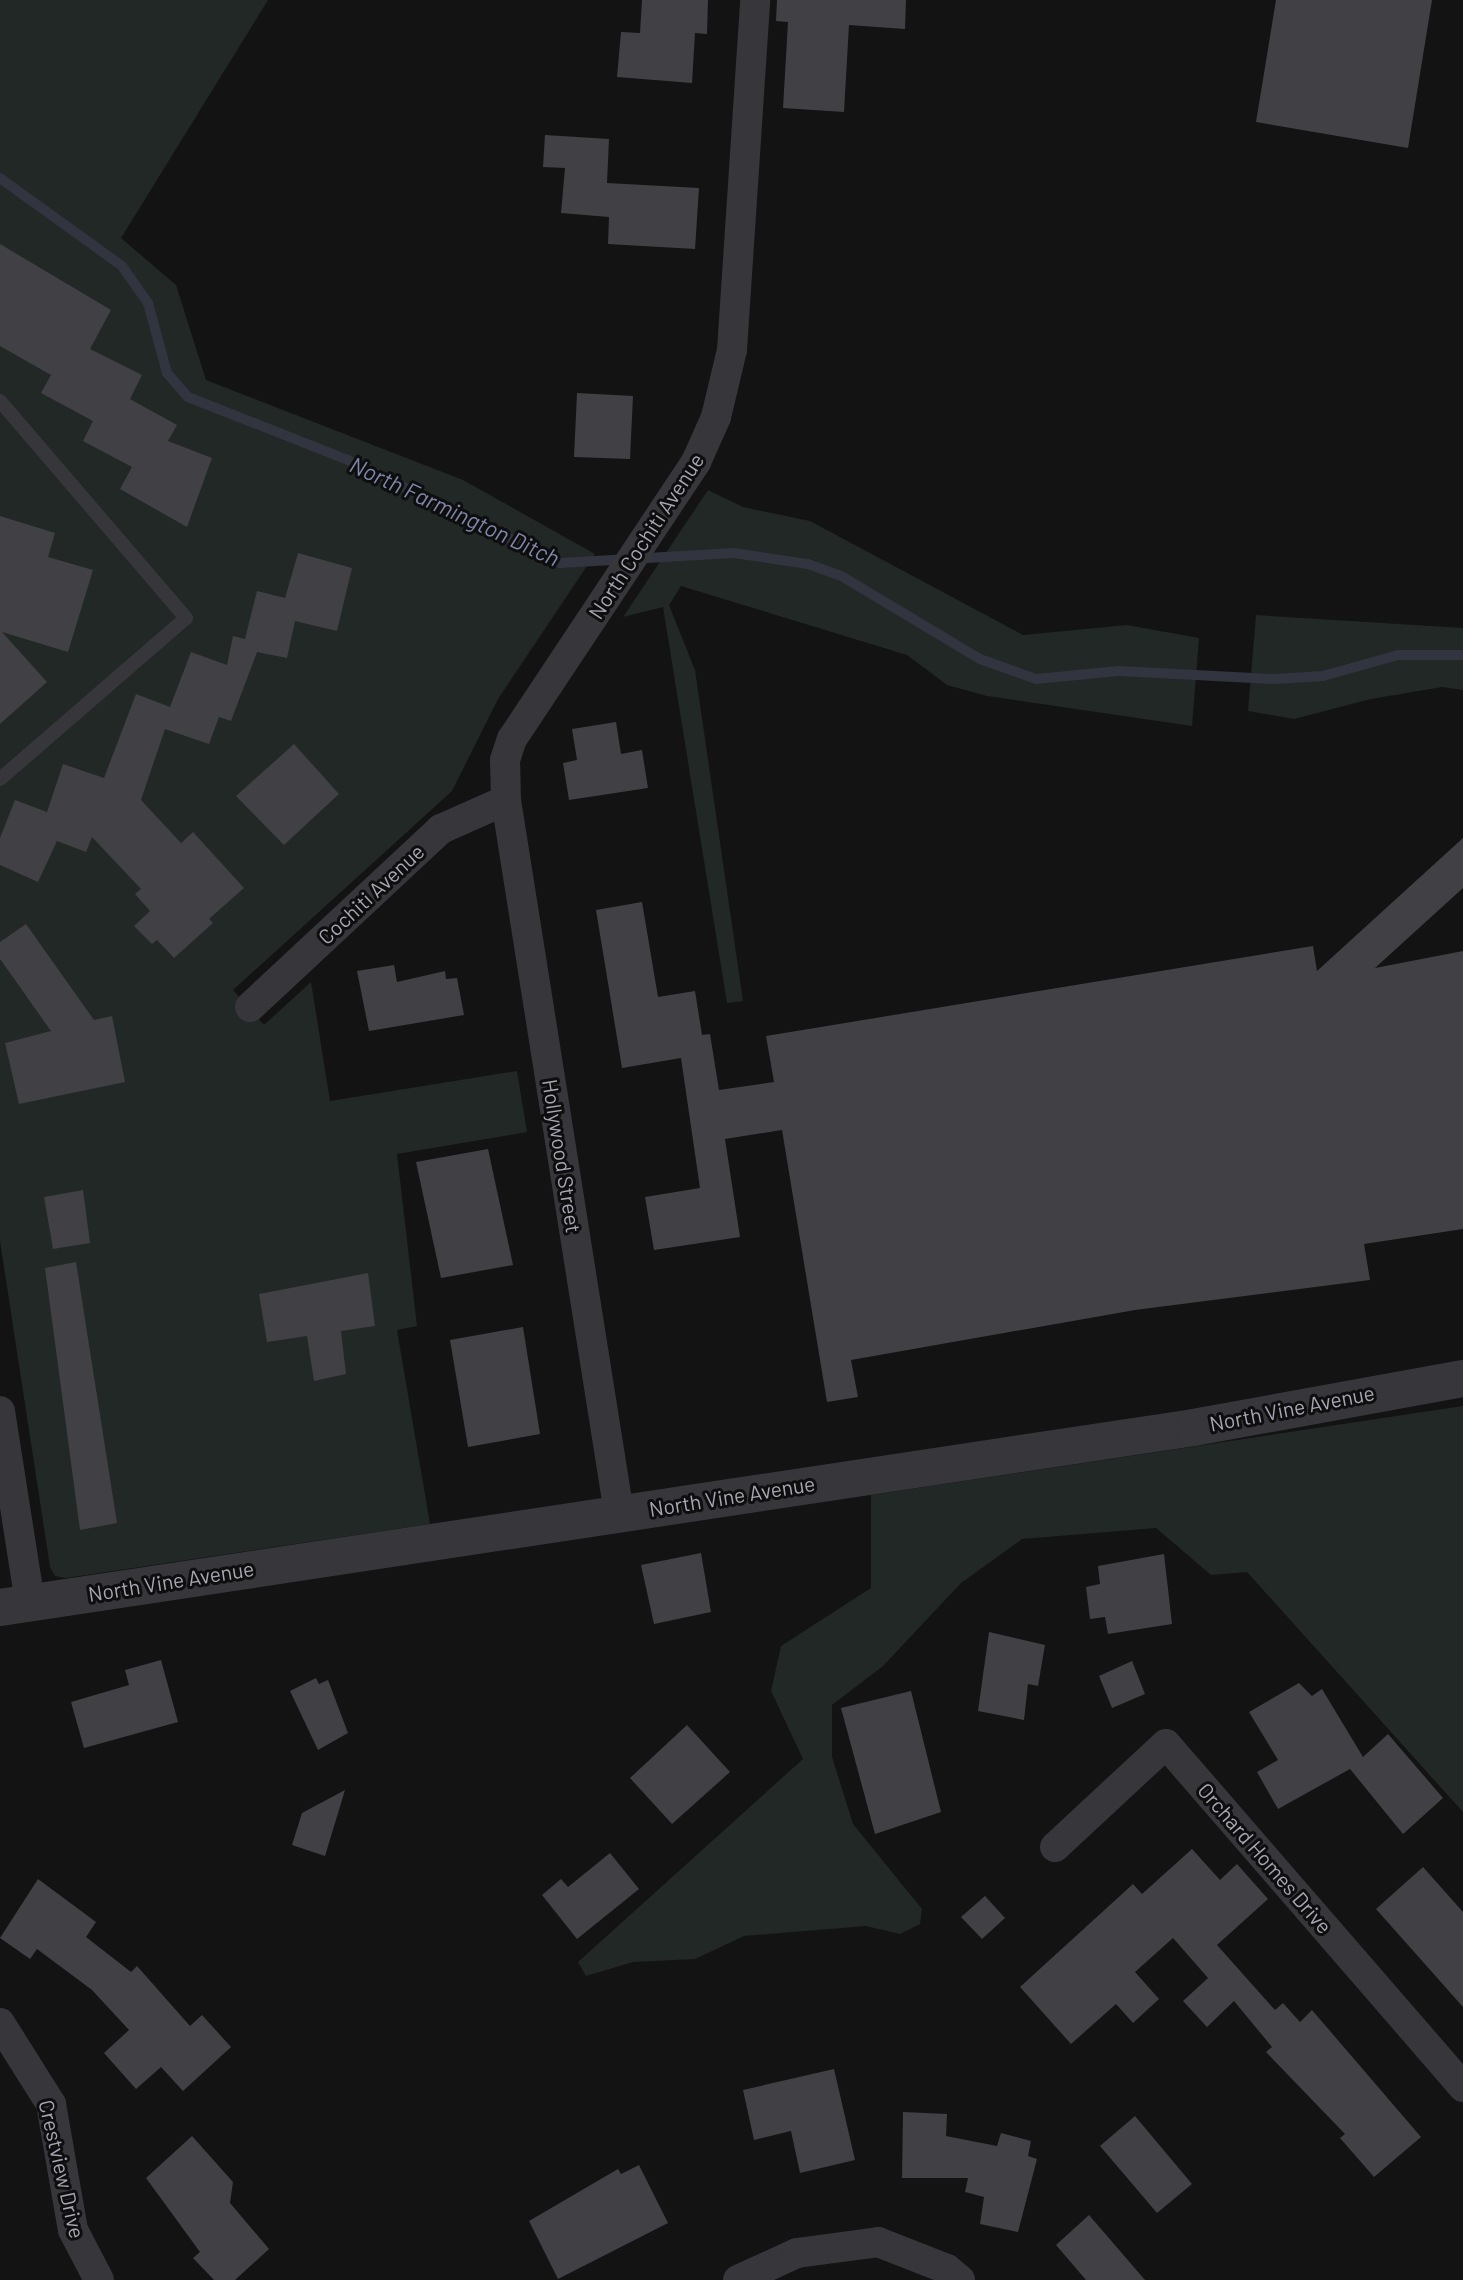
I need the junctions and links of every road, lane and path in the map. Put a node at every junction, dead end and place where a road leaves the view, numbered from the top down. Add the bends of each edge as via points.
1 (755, 0) edge
2 (0, 401) edge
3 (0, 779) edge
4 (506, 800) junction
5 (250, 1007) dead end
6 (1463, 1378) edge
7 (0, 1410) edge
8 (619, 1513) junction
9 (15, 1605) edge
10 (1055, 1847) dead end
11 (0, 2023) edge
12 (1463, 2087) edge
13 (99, 2280) edge
14 (738, 2280) edge
15 (961, 2280) edge

1 - 4 street, North Cochiti Avenue via 732,349 716,417 662,516 512,739
2 - 3 lane via 186,618
4 - 5 street, Cochiti Avenue via 441,829
4 - 8 street, Hollywood Street
6 - 8 street, North Vine Avenue via 1193,1427
7 - 9 street
8 - 9 street, North Vine Avenue
10 - 12 street, Orchard Homes Drive via 1166,1744
11 - 13 street, Crestview Drive via 51,2104 73,2230
14 - 15 street via 797,2253 878,2242 947,2269

